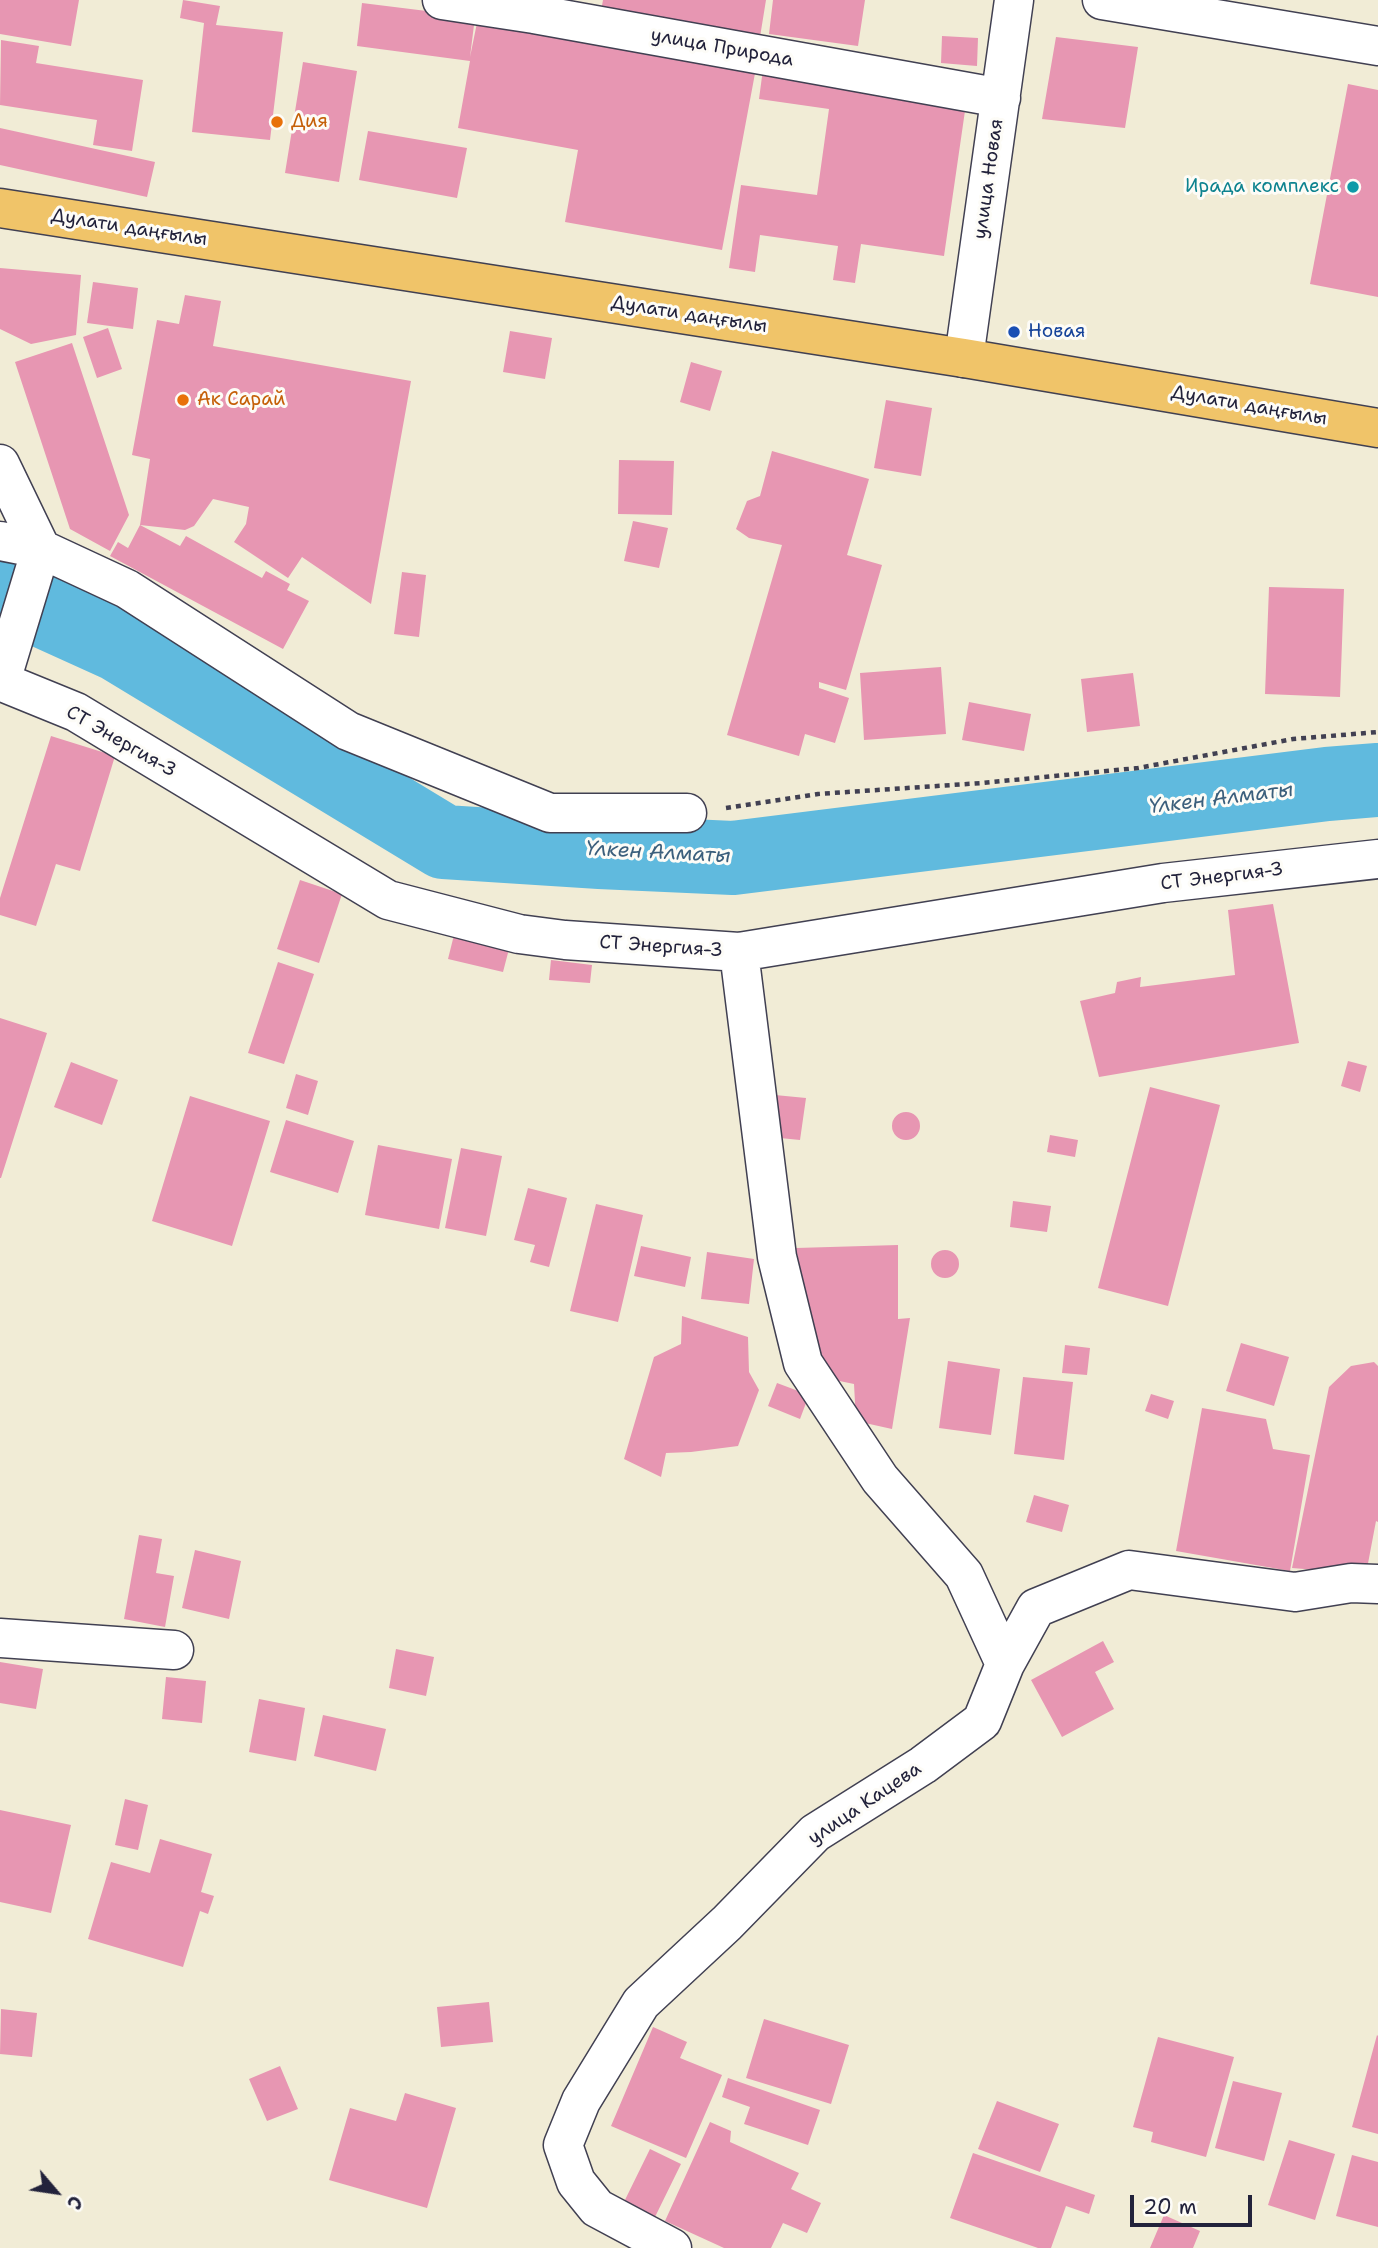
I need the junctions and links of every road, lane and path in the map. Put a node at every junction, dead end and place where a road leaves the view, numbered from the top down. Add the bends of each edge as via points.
1 (442, 0) edge
2 (1014, 0) edge
3 (1102, 0) edge
4 (1378, 46) edge
5 (1000, 98) junction
6 (0, 208) edge
7 (964, 358) junction
8 (1378, 428) edge
9 (0, 464) edge
10 (0, 541) edge
11 (36, 565) junction
12 (3, 672) edge
13 (1378, 732) edge
14 (687, 813) joint
15 (1378, 859) edge
16 (738, 952) junction
17 (1378, 1584) edge
18 (0, 1638) edge
19 (174, 1650) dead end
20 (1005, 1664) junction
21 (672, 2248) edge

1 - 5 street, улица Природа
2 - 5 street, улица Новая
3 - 4 street
5 - 7 street, улица Новая
6 - 7 main road, Дулати даңғылы
7 - 8 main road, Дулати даңғылы
9 - 11 street
10 - 11 street
11 - 12 street
11 - 14 street via 127,590 361,737 550,813
12 - 16 street, СТ Энергия-3 via 388,900 519,934
13 - 14 path via 1293,739 1138,768 818,794
15 - 16 street, СТ Энергия-3 via 1163,883
16 - 20 street via 777,1257 803,1363 880,1479 964,1575
17 - 20 street, улица Кацева via 1350,1583 1295,1592 1129,1570 1036,1608
18 - 19 street
20 - 21 street, улица Кацева via 982,1721 923,1765 815,1833 641,2003 581,2101 563,2145 576,2182 597,2208

